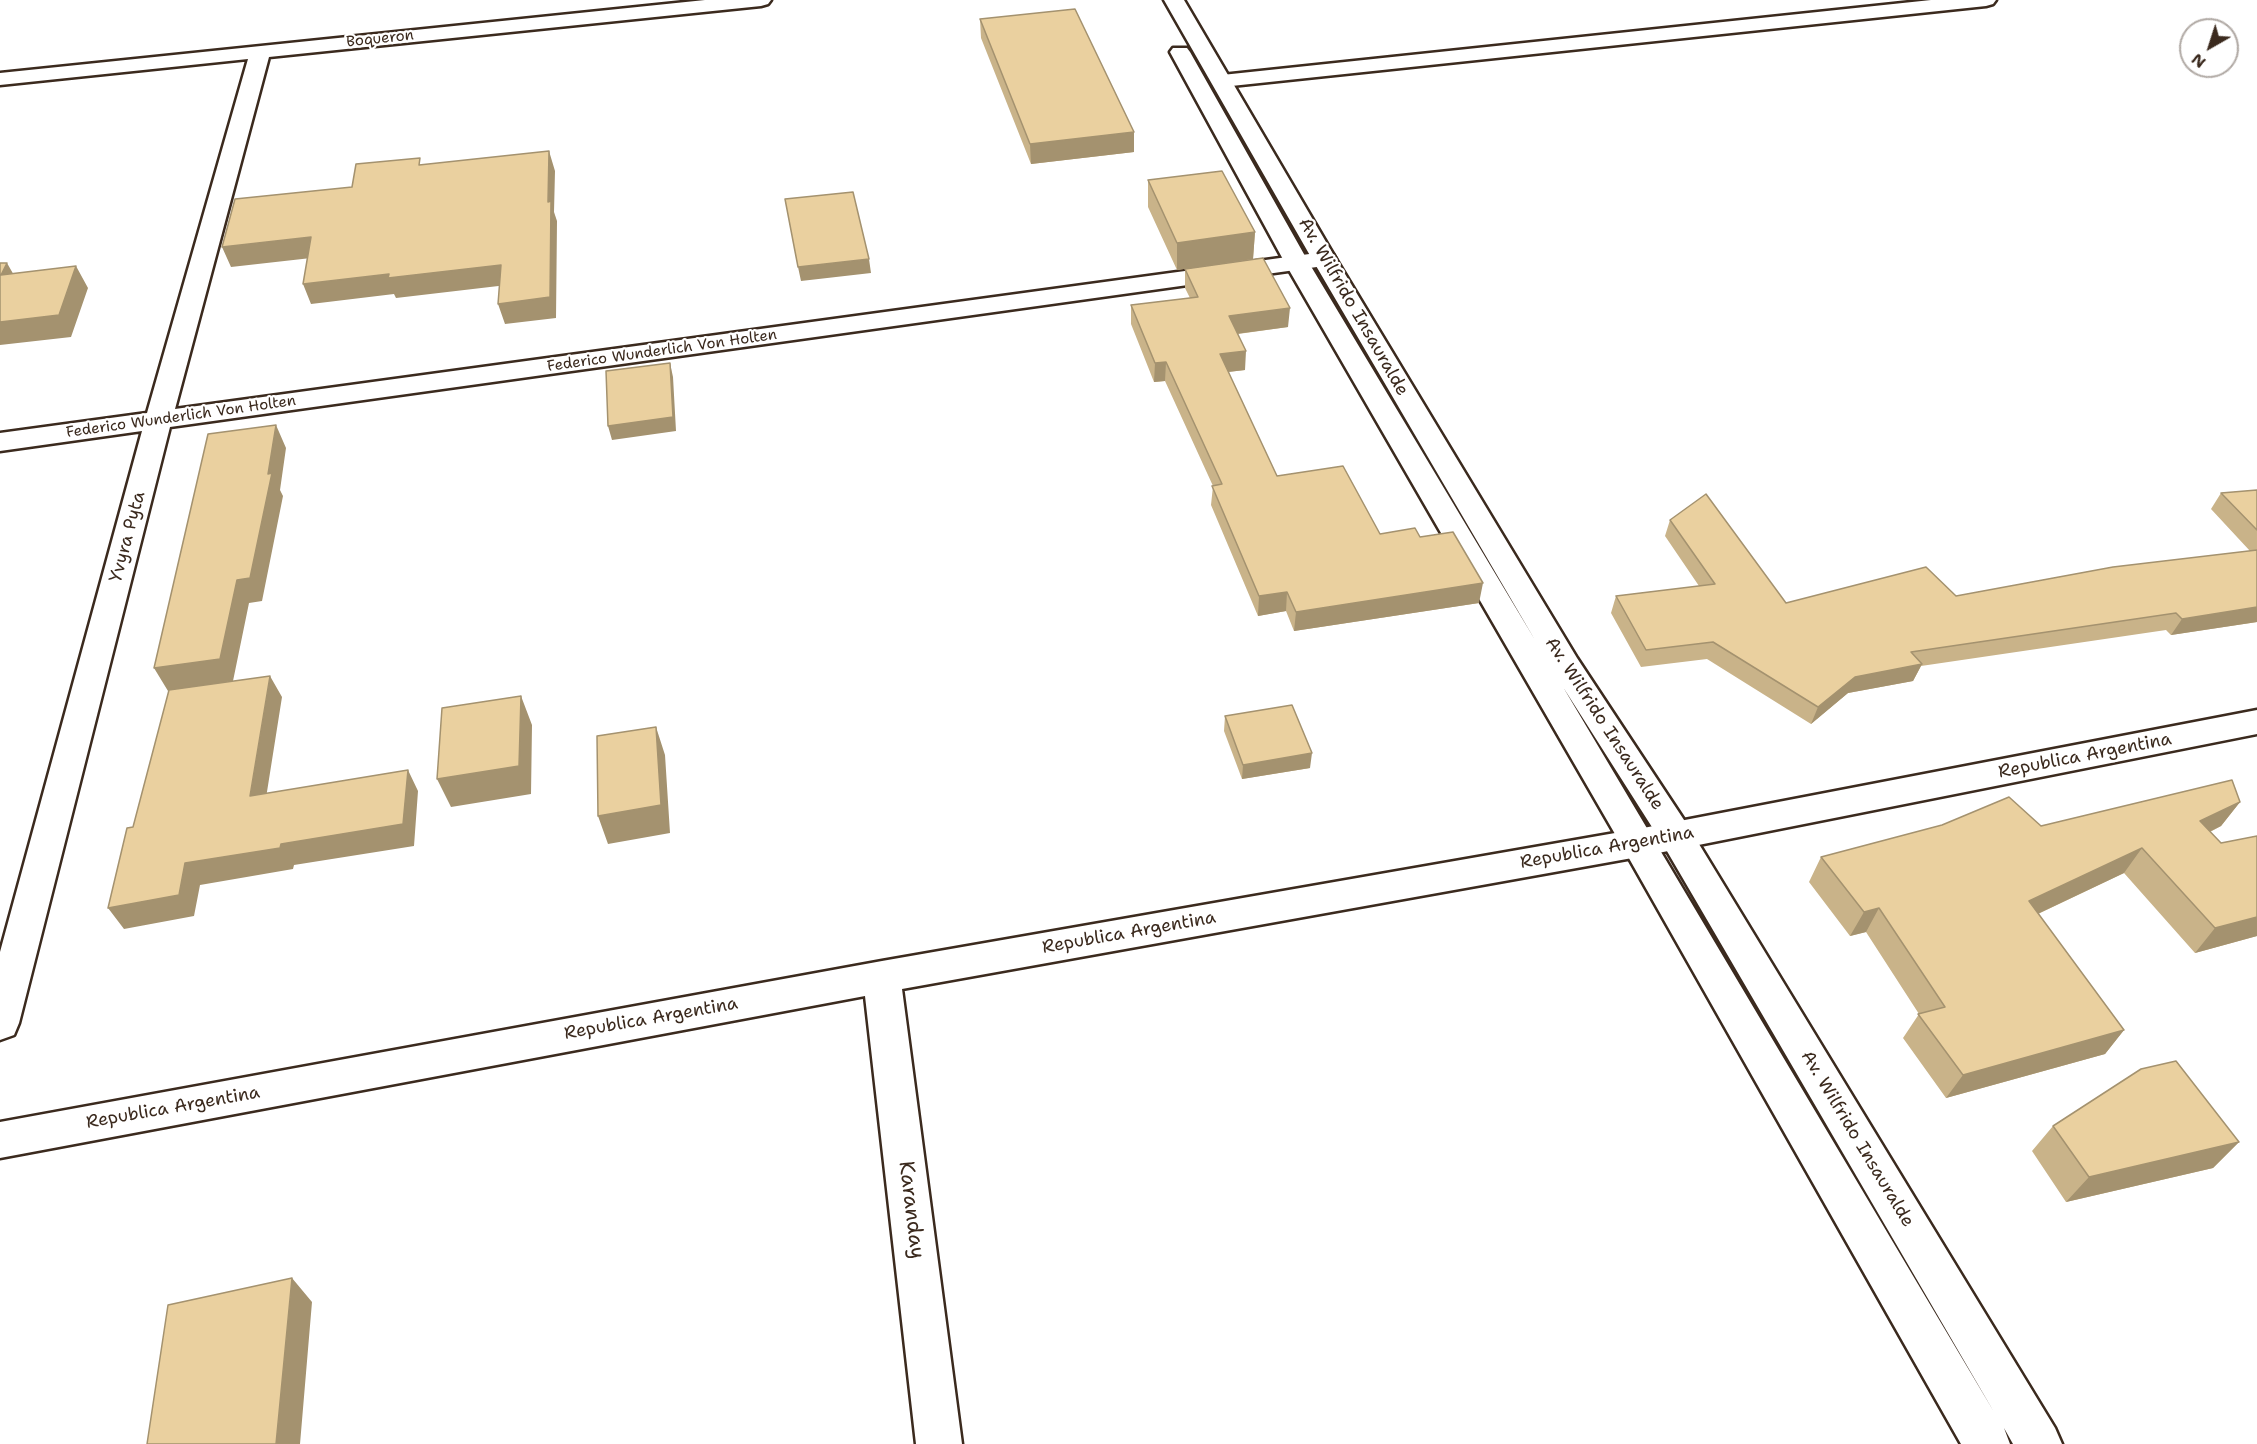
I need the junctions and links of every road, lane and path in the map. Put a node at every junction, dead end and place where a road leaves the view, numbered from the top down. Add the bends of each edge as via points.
1 (761, 0) edge
2 (1152, 0) edge
3 (1174, 0) edge
4 (1986, 0) edge
5 (260, 52) junction
6 (0, 79) edge
7 (1222, 81) junction
8 (1311, 261) junction
9 (159, 421) junction
10 (0, 442) edge
11 (2257, 722) edge
12 (1676, 836) junction
13 (1638, 843) junction
14 (882, 977) junction
15 (0, 1023) edge
16 (0, 1140) edge
17 (939, 1444) edge
18 (1987, 1444) edge
19 (2039, 1444) edge

1 - 5 street, Boqueron
2 - 8 street
3 - 7 street, Av. Wilfrido Insauralde
4 - 7 street
5 - 6 street, Boqueron
5 - 9 street, Yvyra Pyta
7 - 8 street, Av. Wilfrido Insauralde
8 - 9 street, Federico Wunderlich Von Holten
8 - 12 street, Av. Wilfrido Insauralde
8 - 13 street
9 - 10 street, Federico Wunderlich Von Holten
9 - 15 street, Yvyra Pyta
11 - 12 street, Republica Argentina
12 - 13 street, Republica Argentina
12 - 19 street, Av. Wilfrido Insauralde
13 - 14 street, Republica Argentina
13 - 18 street
14 - 16 street, Republica Argentina
14 - 17 street, Karanday

